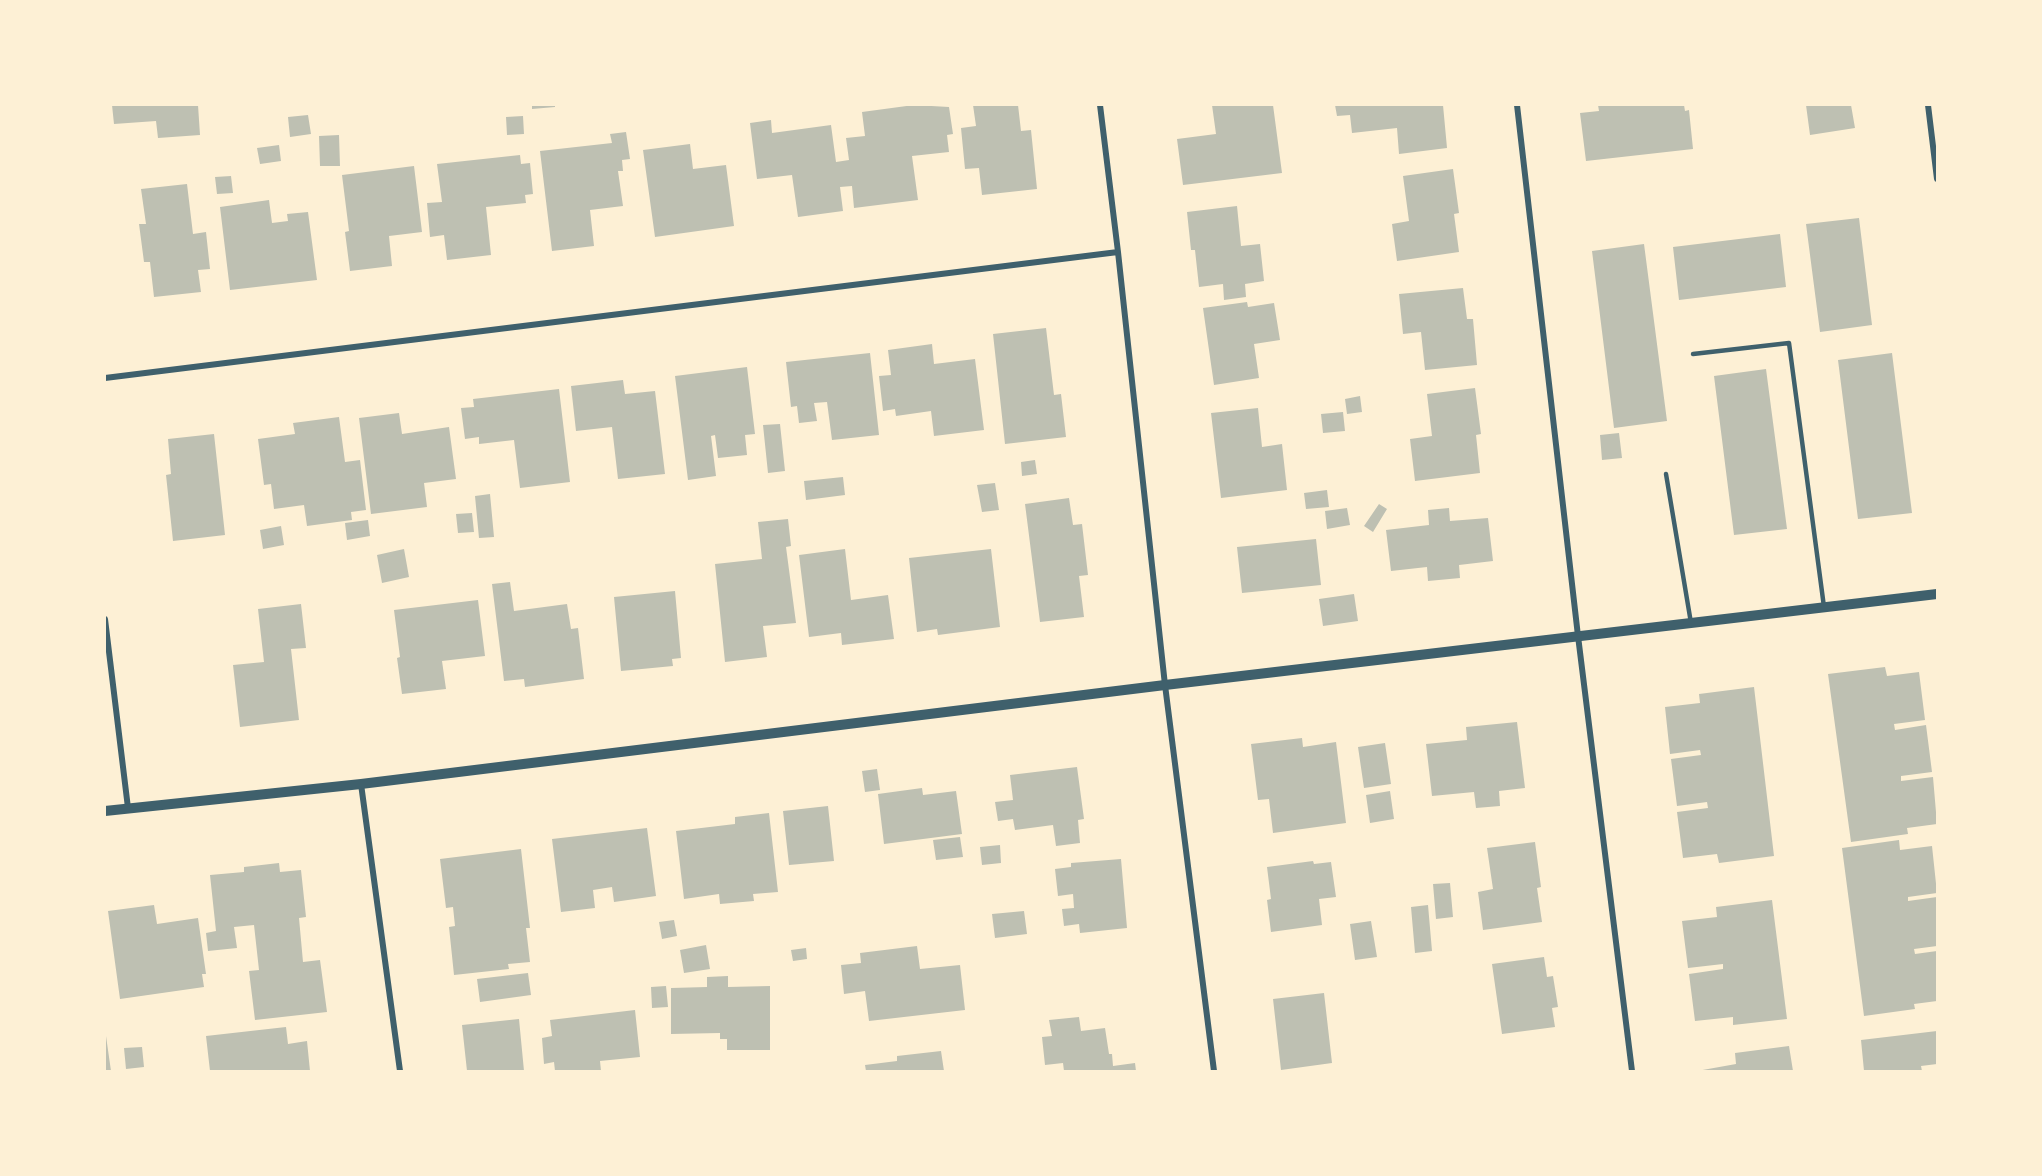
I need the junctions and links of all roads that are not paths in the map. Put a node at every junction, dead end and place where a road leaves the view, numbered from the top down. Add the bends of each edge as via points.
1 (1100, 105) edge
2 (1517, 105) edge
3 (1928, 105) edge
4 (1937, 179) edge
5 (1118, 252) junction
6 (1693, 354) dead end
7 (105, 378) edge
8 (1666, 474) dead end
9 (1937, 594) edge
10 (1824, 607) junction
11 (105, 620) edge
12 (1691, 623) junction
13 (1578, 636) junction
14 (1165, 685) junction
15 (361, 784) junction
16 (129, 808) junction
17 (105, 811) edge
18 (400, 1071) edge
19 (1214, 1071) edge
20 (1632, 1071) edge

1 - 5 street
2 - 13 street
3 - 4 street
5 - 7 street
5 - 14 street
6 - 10 lane via 1789,343
8 - 12 lane
9 - 10 street
10 - 12 street
11 - 16 street
12 - 13 street
13 - 14 street
13 - 20 street
14 - 15 street
14 - 19 street
15 - 16 street
15 - 18 street
16 - 17 street

